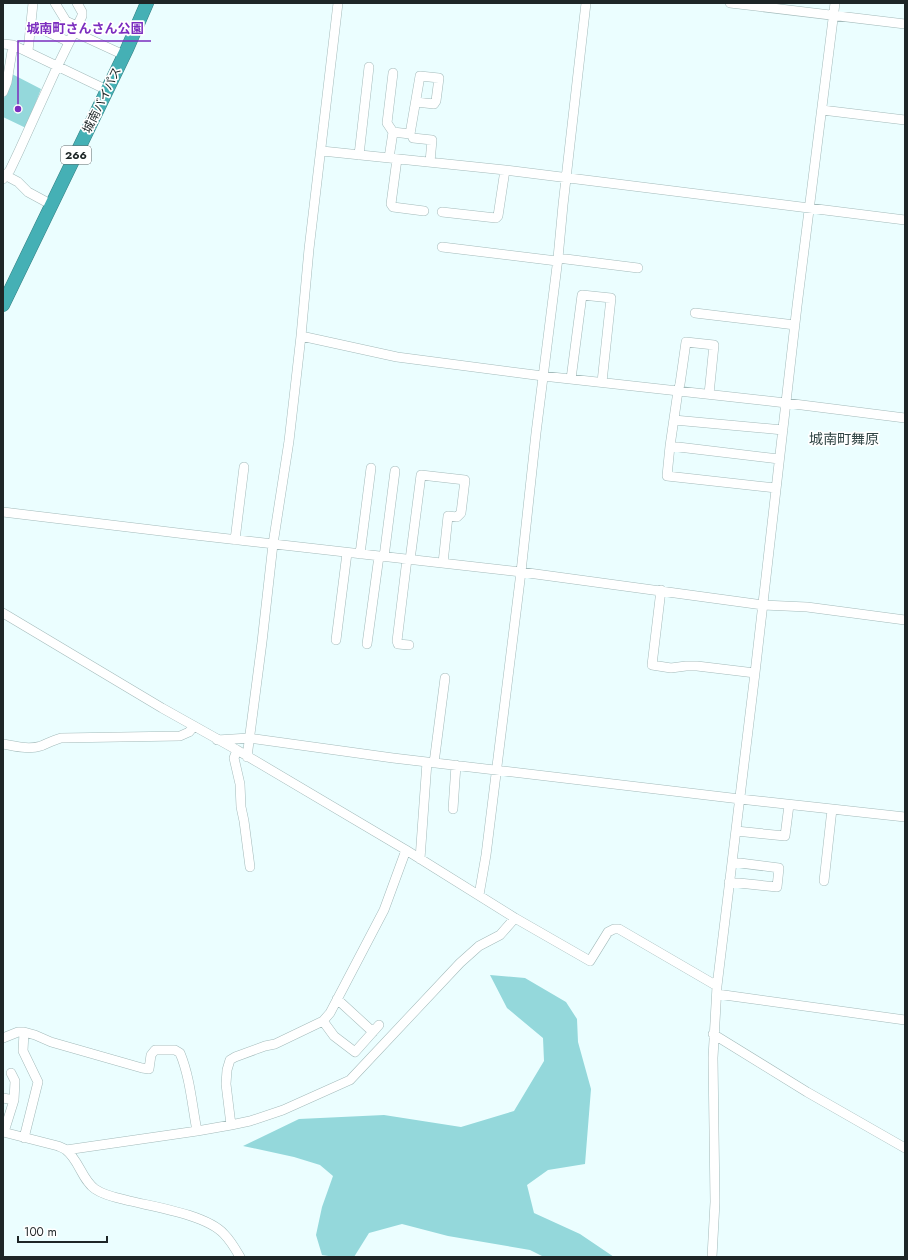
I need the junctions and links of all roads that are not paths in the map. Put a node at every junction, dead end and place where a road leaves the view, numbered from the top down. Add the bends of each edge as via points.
1 (33, 3) edge
2 (55, 3) edge
3 (77, 3) edge
4 (147, 3) edge
5 (338, 3) edge
6 (586, 3) edge
7 (730, 3) edge
8 (835, 3) edge
9 (833, 16) junction
10 (31, 24) junction
11 (905, 24) edge
12 (76, 29) junction
13 (69, 42) junction
14 (3, 44) edge
15 (13, 45) junction
16 (28, 51) junction
17 (124, 55) junction
18 (58, 65) junction
19 (369, 67) dead end
20 (393, 73) dead end
21 (3, 90) edge
22 (107, 90) junction
23 (416, 102) dead end
24 (822, 110) junction
25 (905, 120) edge
26 (393, 132) junction
27 (413, 138) dead end
28 (322, 151) junction
29 (359, 155) junction
30 (393, 158) junction
31 (430, 162) junction
32 (505, 170) junction
33 (4, 176) edge
34 (566, 178) junction
35 (52, 205) junction
36 (809, 208) junction
37 (424, 211) dead end
38 (442, 212) dead end
39 (905, 220) edge
40 (442, 247) dead end
41 (558, 259) junction
42 (638, 268) dead end
43 (3, 305) edge
44 (695, 313) dead end
45 (795, 325) junction
46 (301, 336) junction
47 (543, 376) junction
48 (571, 379) junction
49 (602, 382) junction
50 (678, 391) junction
51 (709, 394) junction
52 (786, 403) junction
53 (905, 418) edge
54 (674, 420) junction
55 (782, 430) junction
56 (670, 446) junction
57 (779, 459) junction
58 (244, 467) dead end
59 (371, 468) dead end
60 (395, 471) dead end
61 (776, 488) junction
62 (3, 512) edge
63 (235, 540) junction
64 (272, 544) junction
65 (347, 553) junction
66 (360, 554) junction
67 (382, 557) junction
68 (409, 560) junction
69 (443, 564) junction
70 (521, 572) junction
71 (661, 590) junction
72 (763, 605) junction
73 (3, 613) edge
74 (905, 620) edge
75 (336, 640) dead end
76 (367, 644) dead end
77 (409, 645) dead end
78 (755, 673) junction
79 (445, 678) dead end
80 (194, 726) junction
81 (249, 738) junction
82 (218, 740) junction
83 (3, 744) edge
84 (237, 750) junction
85 (247, 757) junction
86 (430, 762) junction
87 (456, 765) junction
88 (496, 770) junction
89 (740, 799) junction
90 (789, 805) junction
91 (453, 809) dead end
92 (832, 809) junction
93 (905, 817) edge
94 (736, 831) junction
95 (406, 850) junction
96 (420, 859) junction
97 (732, 862) junction
98 (250, 867) dead end
99 (824, 881) dead end
100 (730, 882) junction
101 (479, 895) junction
102 (516, 918) junction
103 (717, 990) junction
104 (337, 999) junction
105 (905, 1020) edge
106 (323, 1021) junction
107 (24, 1032) junction
108 (713, 1034) junction
109 (3, 1038) edge
110 (11, 1073) dead end
111 (3, 1098) edge
112 (14, 1100) junction
113 (231, 1125) junction
114 (197, 1131) junction
115 (4, 1132) edge
116 (24, 1138) junction
117 (905, 1148) edge
118 (66, 1150) junction
119 (240, 1257) edge
120 (712, 1257) edge

1 - 10 street
2 - 12 street via 66,21
3 - 12 street via 82,16
4 - 17 highway, 城南バイパス / 266
5 - 28 street
6 - 34 street
7 - 9 street
8 - 9 street
9 - 11 street
9 - 24 street
10 - 13 street
10 - 16 street
12 - 13 street
12 - 17 street
13 - 18 street
14 - 15 street
15 - 16 street
15 - 21 street
16 - 18 street
17 - 22 highway, 城南バイパス / 266
18 - 22 street
18 - 33 street via 10,170
19 - 29 street
20 - 26 street via 387,123
22 - 35 highway, 城南バイパス / 266
23 - 26 street via 410,134
24 - 25 street
24 - 36 street
26 - 30 street
27 - 31 street via 432,140
28 - 29 street
28 - 46 street
29 - 30 street
30 - 31 street
30 - 37 street via 391,204 393,207
31 - 32 street
32 - 34 street
32 - 38 street via 496,218
33 - 35 street via 18,182 28,192
34 - 36 street
34 - 41 street
35 - 43 highway, 城南バイパス / 266
36 - 39 street
36 - 45 street
40 - 41 street
41 - 42 street
41 - 47 street
44 - 45 street
45 - 52 street
46 - 47 street via 397,357
46 - 64 street via 289,441
47 - 48 street
47 - 70 street
48 - 49 street
48 - 49 street via 582,295 611,298
49 - 50 street
50 - 51 street
50 - 51 street via 686,342 714,345
50 - 54 street
51 - 52 street
52 - 53 street
52 - 55 street
54 - 55 street
54 - 56 street
55 - 57 street
56 - 57 street
56 - 61 street via 667,476
57 - 61 street
58 - 63 street
59 - 66 street
60 - 67 street
61 - 72 street
62 - 63 street
63 - 64 street
64 - 65 street
64 - 81 street
65 - 66 street
65 - 75 street
66 - 67 street
67 - 68 street
67 - 76 street
68 - 69 street
68 - 69 street via 421,474 465,480 461,513 457,517 448,516
68 - 77 street via 397,641 398,644
69 - 70 street
70 - 71 street
70 - 88 street
71 - 72 street
71 - 78 street via 652,666 697,666
72 - 74 street via 807,607
72 - 78 street
73 - 80 street
78 - 89 street
79 - 86 street
80 - 82 street
80 - 83 street via 180,736 61,738 26,748
81 - 82 street
81 - 85 street
81 - 86 street
82 - 84 street
84 - 85 street
84 - 98 street via 234,758 240,784
85 - 95 street
86 - 87 street
86 - 96 street
87 - 88 street
87 - 91 street
88 - 89 street
88 - 101 street
89 - 90 street
89 - 94 street
90 - 92 street
90 - 94 street via 785,836
92 - 93 street
92 - 99 street
94 - 97 street
95 - 96 street
95 - 104 street via 384,910
96 - 101 street
97 - 100 street
97 - 100 street via 779,868 777,887
100 - 103 street
101 - 102 street
102 - 103 street via 590,961 608,932 619,929
102 - 113 street via 500,935 479,946 460,963 350,1080 283,1110
103 - 105 street
103 - 108 street
104 - 106 street
104 - 106 street via 376,1028 355,1052 334,1036
106 - 113 street via 275,1044 230,1060 226,1084
107 - 109 street
107 - 114 street via 149,1069 151,1055 155,1050 175,1050 180,1053 188,1078
107 - 116 street via 23,1051 38,1082
108 - 117 street
108 - 120 street via 715,1202
110 - 112 street via 15,1081
111 - 112 street
112 - 115 street
113 - 114 street
114 - 118 street
115 - 116 street
116 - 118 street
118 - 119 street via 94,1189 106,1195 203,1221 224,1234

